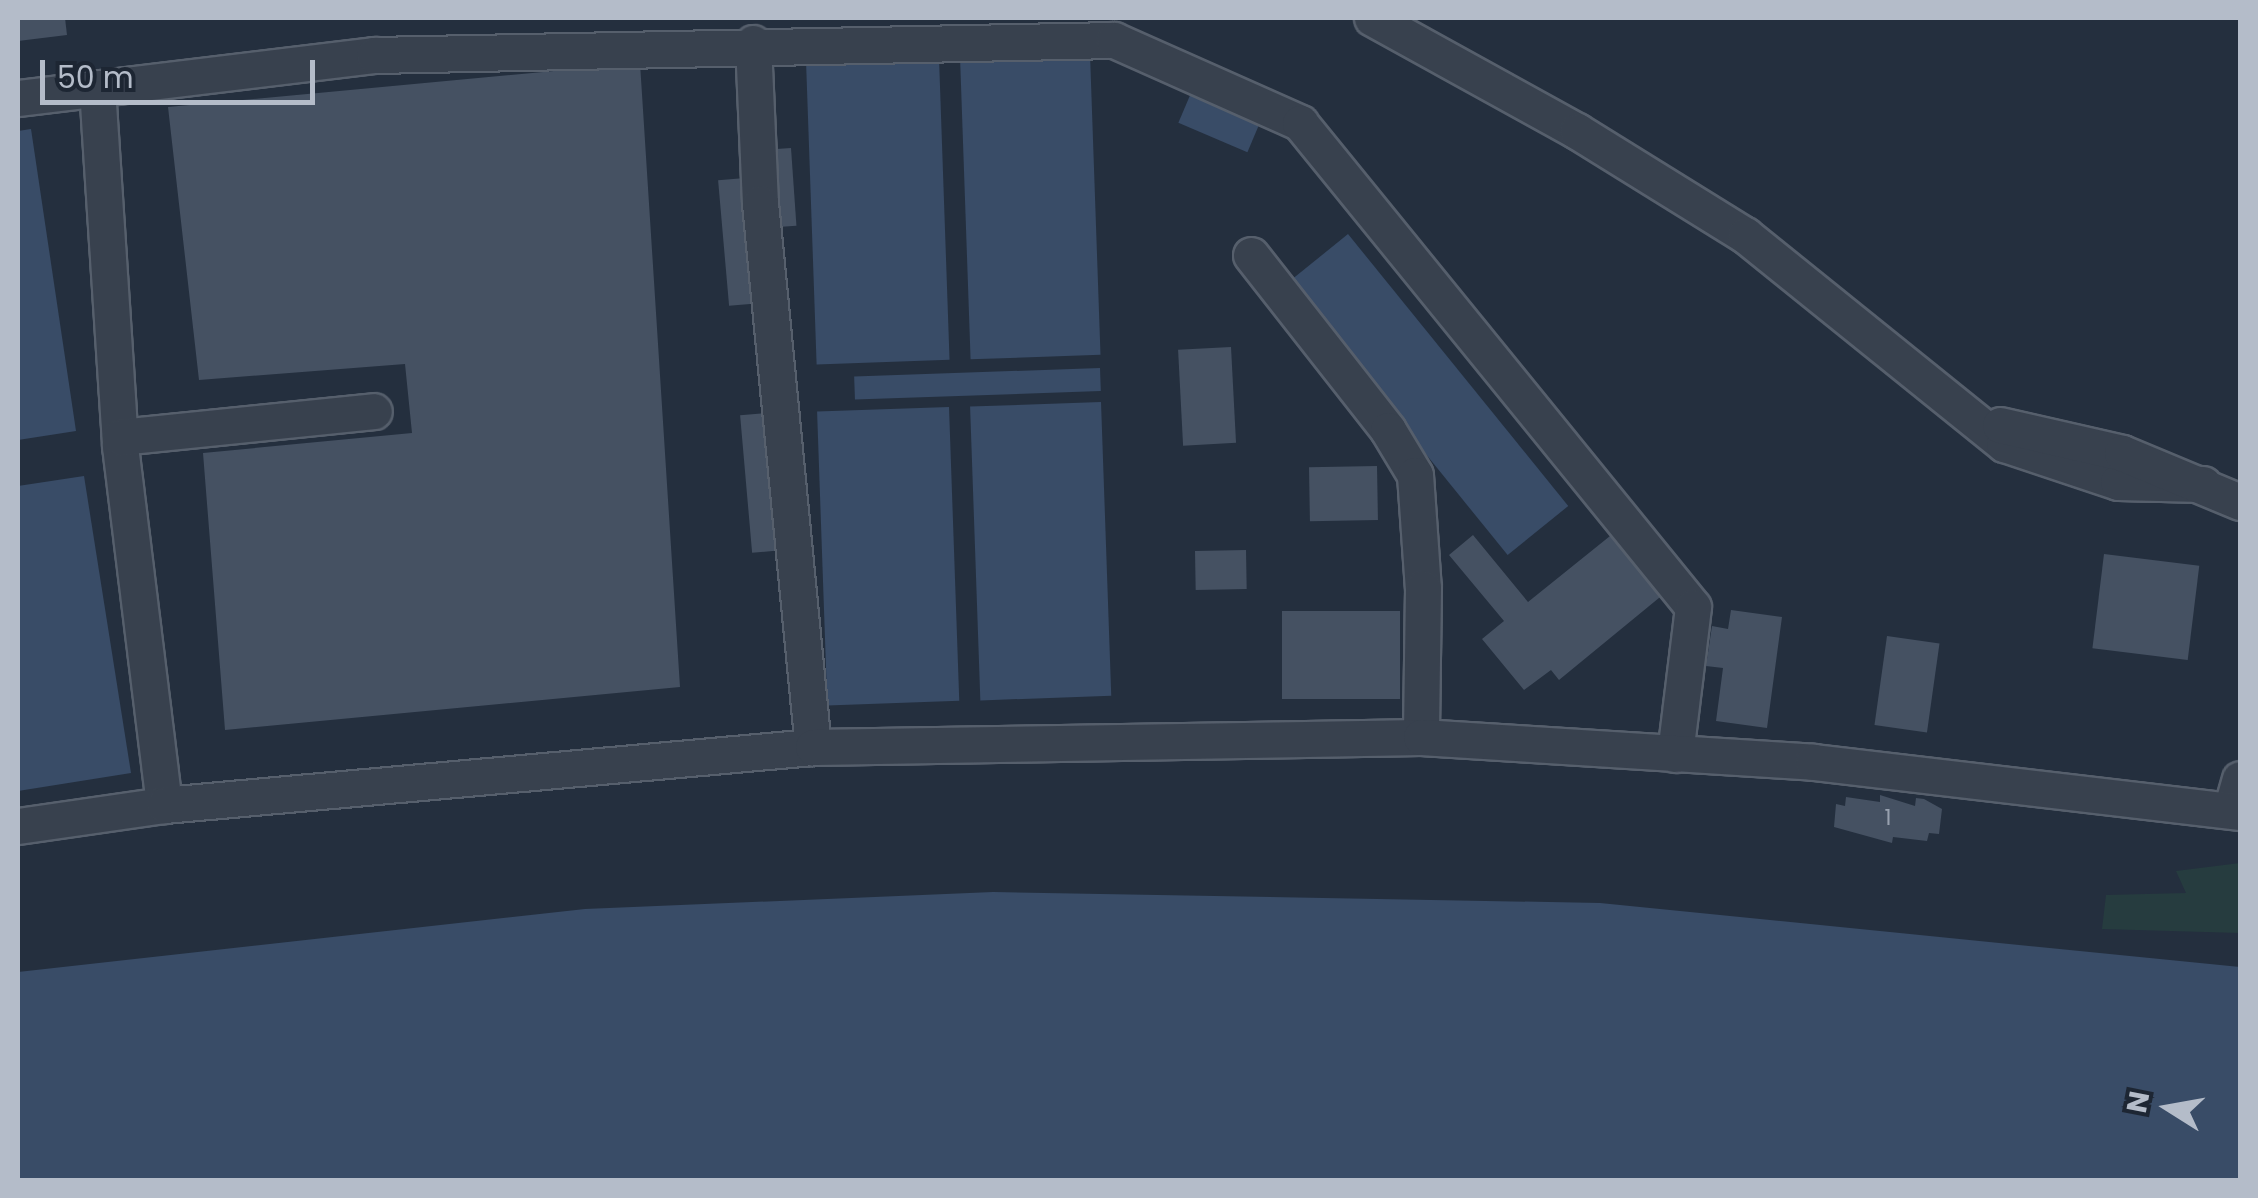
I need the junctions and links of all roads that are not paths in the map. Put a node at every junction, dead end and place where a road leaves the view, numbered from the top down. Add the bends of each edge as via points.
1 (1372, 18) edge
2 (753, 43) junction
3 (98, 88) junction
4 (18, 98) edge
5 (1251, 255) dead end
6 (374, 412) dead end
7 (120, 437) junction
8 (2240, 502) edge
9 (1421, 736) junction
10 (813, 747) junction
11 (1675, 754) junction
12 (2237, 801) edge
13 (164, 805) junction
14 (18, 826) edge

1 - 8 street via 1578,131 1746,236 1976,419 2122,453
2 - 3 street via 374,55
2 - 10 street via 760,203
2 - 11 street via 1114,40 1300,124 1693,607
3 - 4 street
3 - 7 street
5 - 9 street via 1368,403 1415,475 1423,588
6 - 7 street
7 - 13 street
9 - 10 street
9 - 11 street
10 - 13 street
11 - 12 street
13 - 14 street

